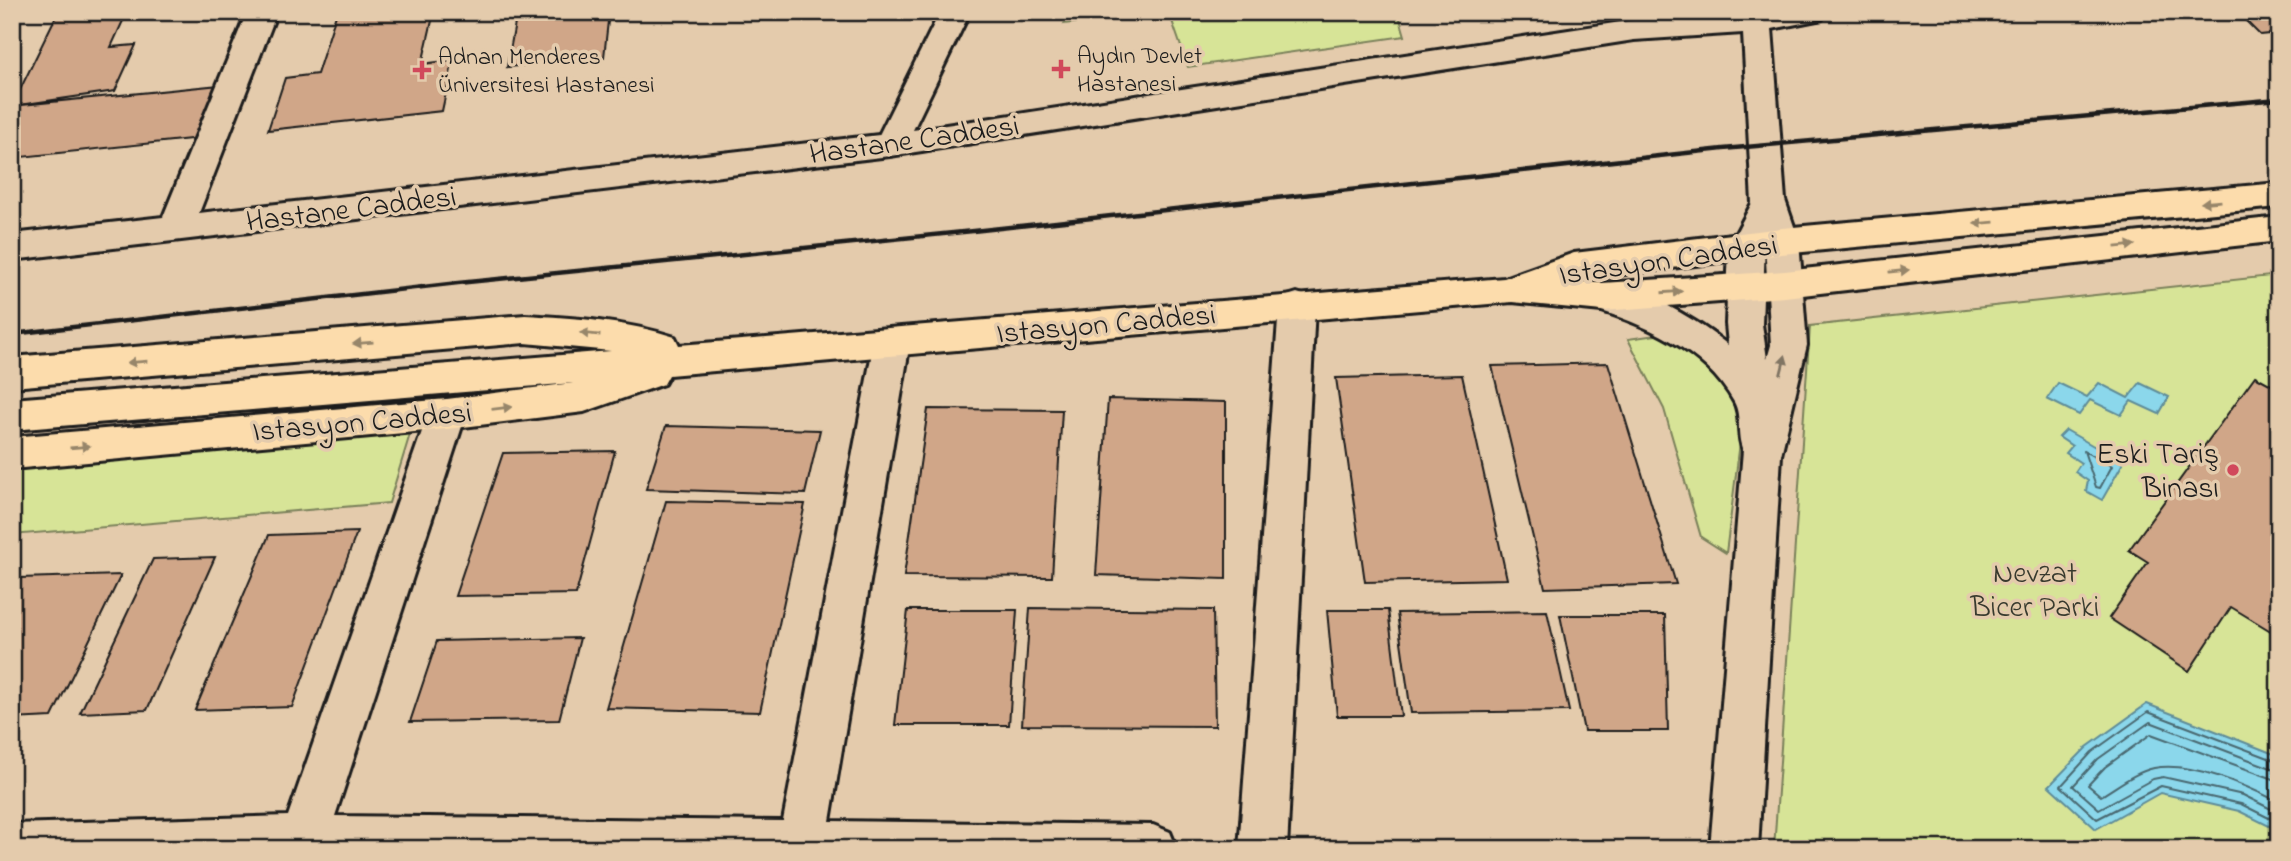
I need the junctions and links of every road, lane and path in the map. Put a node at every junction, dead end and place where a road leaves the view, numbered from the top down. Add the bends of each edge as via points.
1 (262, 12) edge
2 (955, 12) edge
3 (1697, 12) edge
4 (1805, 14) edge
5 (1758, 18) edge
6 (1634, 30) junction
7 (1761, 75) junction
8 (890, 145) junction
9 (2279, 195) edge
10 (1768, 201) junction
11 (176, 228) junction
12 (2279, 229) edge
13 (1783, 242) junction
14 (1746, 246) junction
15 (12, 247) edge
16 (1785, 284) junction
17 (1745, 286) junction
18 (1506, 291) junction
19 (1602, 297) junction
20 (1297, 307) junction
21 (892, 342) junction
22 (705, 355) junction
23 (12, 372) edge
24 (1754, 400) junction
25 (447, 414) junction
26 (12, 415) edge
27 (12, 453) edge
28 (1761, 456) junction
29 (302, 844) edge
30 (802, 845) junction
31 (12, 848) edge
32 (1153, 849) edge
33 (1263, 849) edge
34 (1734, 849) edge

1 - 11 street
2 - 8 street
3 - 6 street
4 - 5 street, Hastane Caddesi
4 - 7 street
5 - 6 street, Hastane Caddesi
5 - 7 street
6 - 7 street via 1678,33 1714,43 1736,52
6 - 8 street, Hastane Caddesi
7 - 10 street
8 - 11 street, Hastane Caddesi
9 -> 13 main road, Istasyon Caddesi
10 - 13 street
10 - 14 street
11 - 15 street, Hastane Caddesi
16 -> 12 main road
13 - 14 main road, Istasyon Caddesi
13 - 16 street
14 - 17 street
14 - 18 main road, Istasyon Caddesi via 1574,266
16 - 17 main road
28 -> 16 street via 1788,345
19 -> 17 main road
17 - 24 street via 1744,324
18 - 19 main road
18 - 20 main road, Istasyon Caddesi
19 - 24 street via 1644,310 1685,331 1724,362
20 - 21 main road, Istasyon Caddesi
20 - 33 street
21 - 22 main road, Istasyon Caddesi
21 - 30 street
22 -> 23 main road via 594,333 525,329
25 -> 22 main road, Istasyon Caddesi via 584,397
22 - 26 main road
24 - 28 street
27 -> 25 main road, Istasyon Caddesi
25 - 29 street
28 - 34 street
29 - 30 street
29 - 31 street
30 - 32 street

